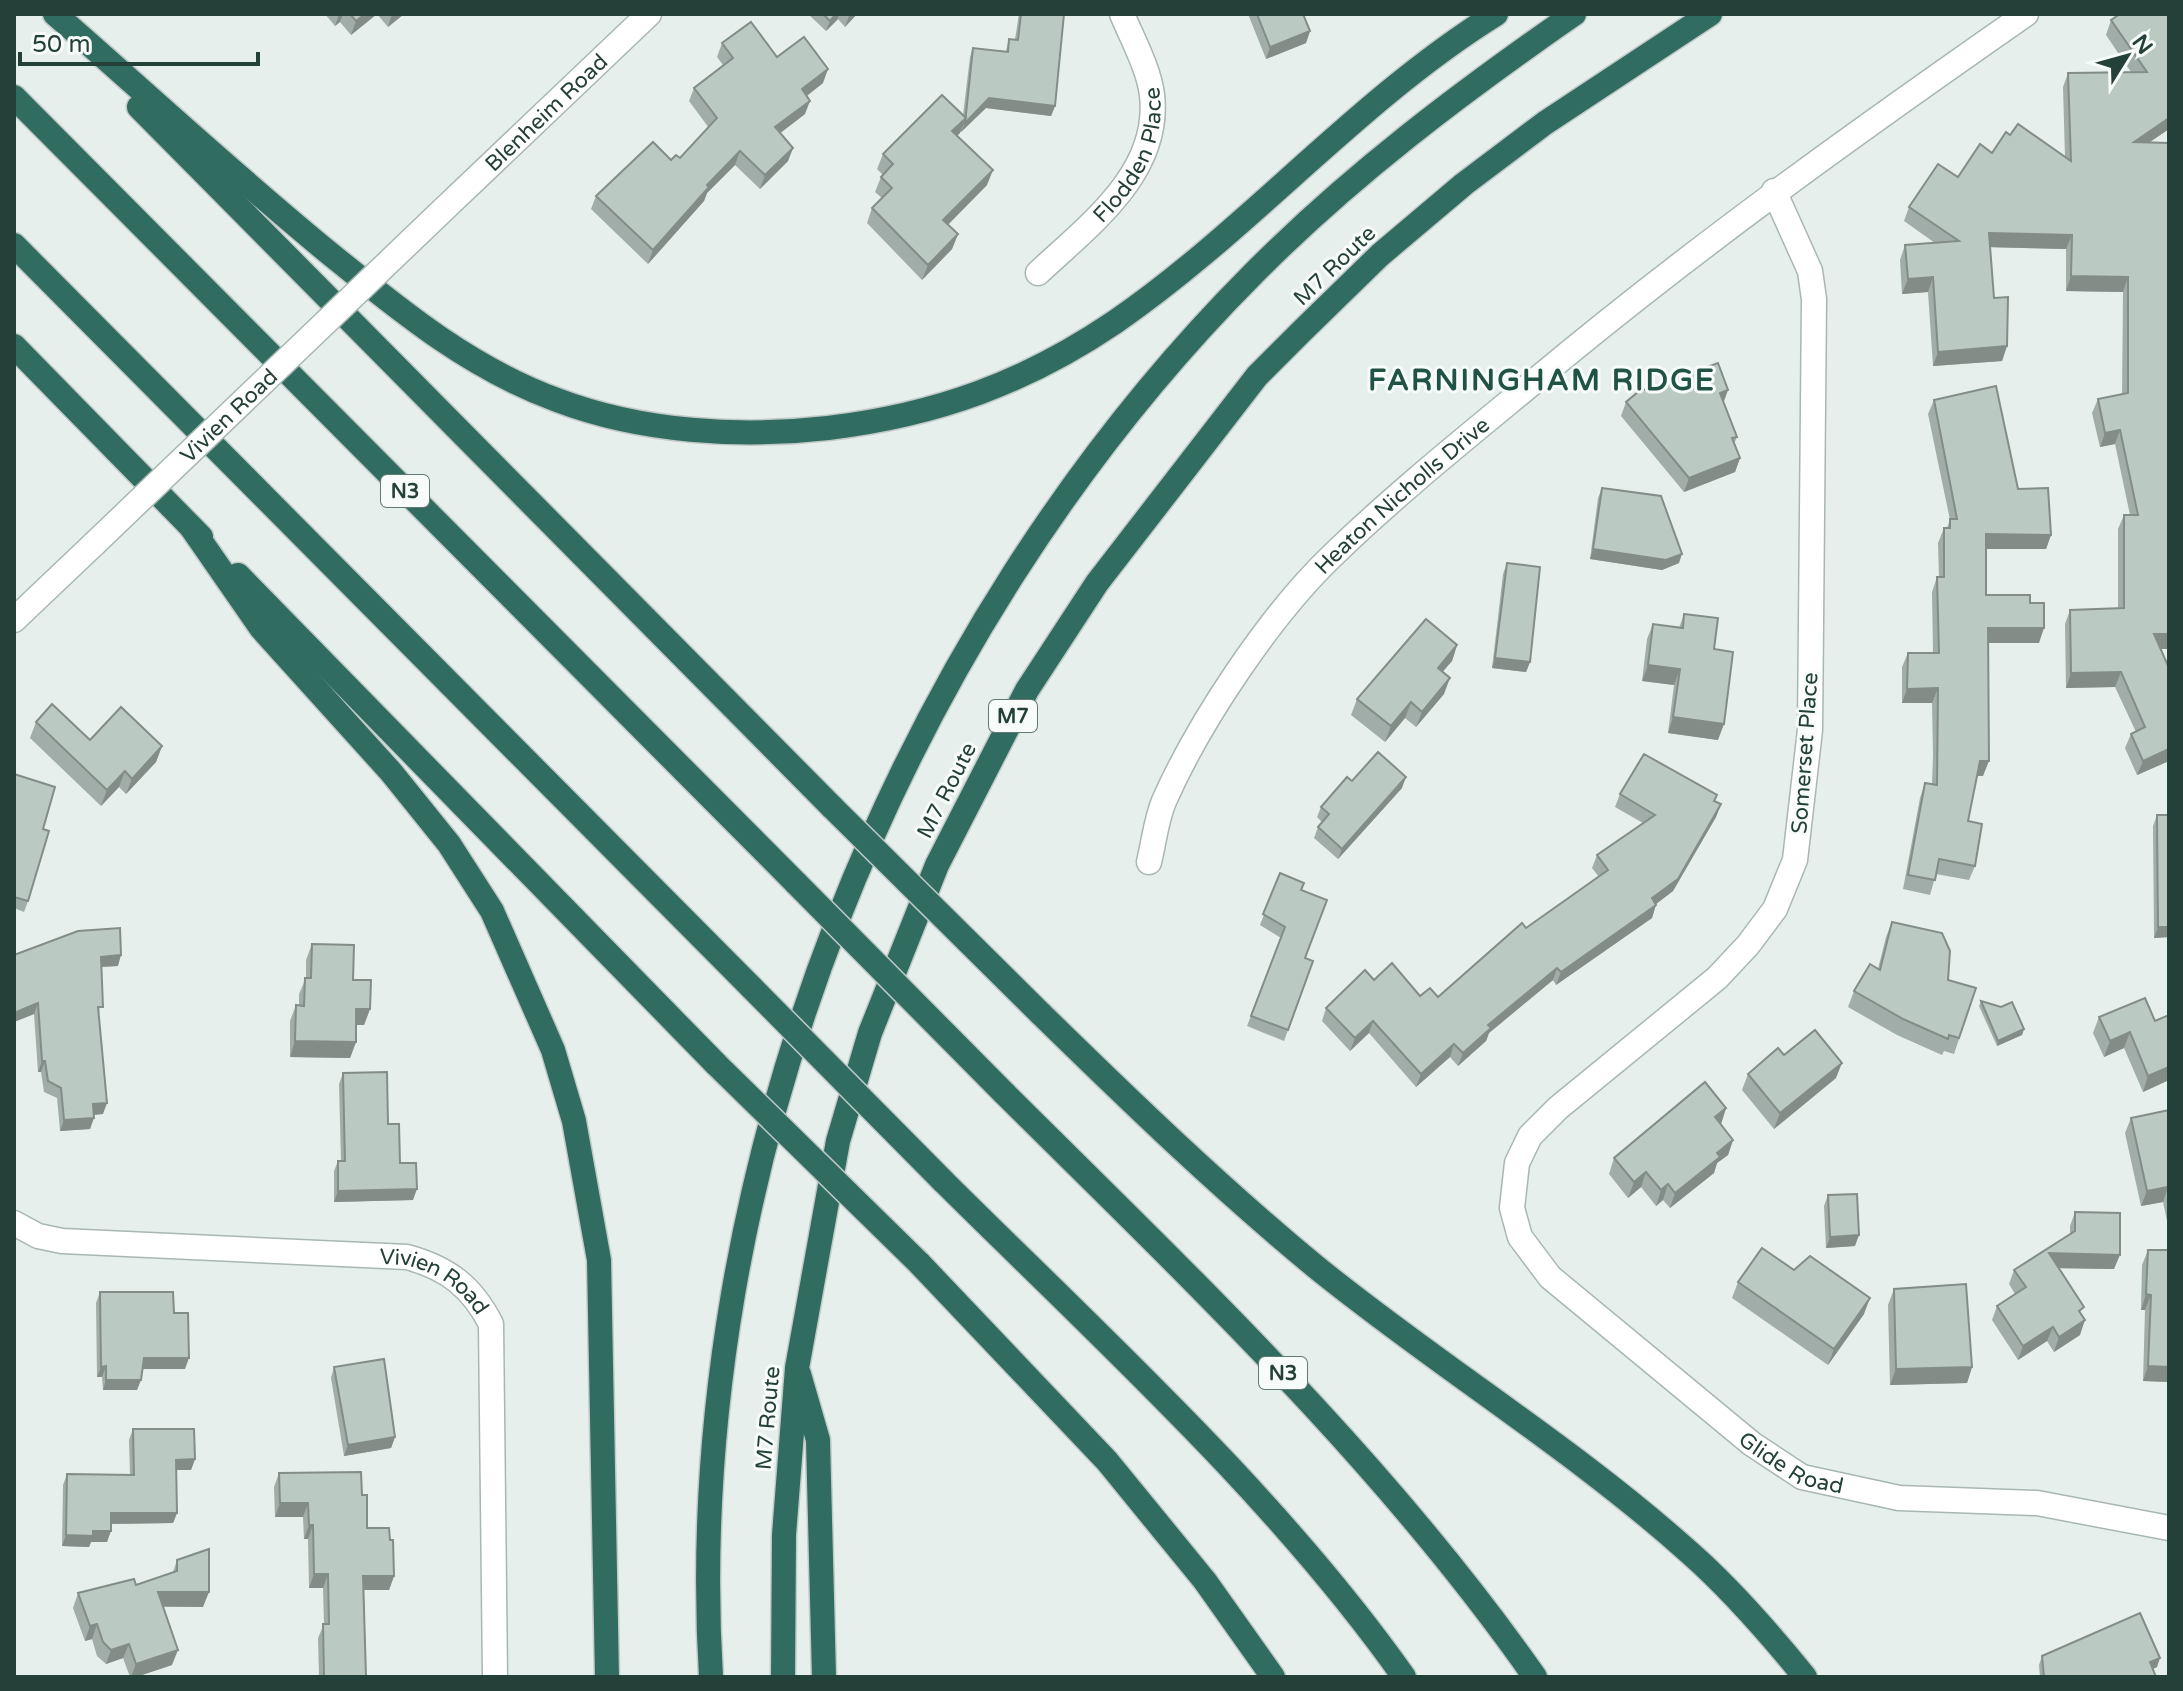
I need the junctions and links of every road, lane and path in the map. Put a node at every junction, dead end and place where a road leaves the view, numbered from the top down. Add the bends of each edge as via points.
1 (47, 14) edge
2 (55, 14) edge
3 (649, 14) edge
4 (1122, 14) edge
5 (1496, 14) edge
6 (1574, 14) edge
7 (1710, 14) edge
8 (2026, 14) edge
9 (14, 97) edge
10 (1774, 191) junction
11 (443, 210) joint
12 (14, 245) edge
13 (1038, 273) dead end
14 (14, 346) edge
15 (191, 527) junction
16 (14, 620) edge
17 (1149, 862) dead end
18 (1512, 1208) joint
19 (14, 1223) edge
20 (797, 1368) junction
21 (2169, 1528) edge
22 (495, 1677) edge
23 (607, 1677) edge
24 (711, 1677) edge
25 (783, 1677) edge
26 (824, 1677) edge
27 (1273, 1677) edge
28 (1404, 1677) edge
29 (1535, 1677) edge
30 (1805, 1677) edge

1 - 30 highway, bridge via 1178,1149 1317,1268 1691,1553
2 - 5 highway via 300,229 423,329 480,364 558,401 634,420 719,432 882,422 969,400 1063,354 1117,321 1395,85
3 - 11 street, Blenheim Road
4 - 13 street, Flodden Place via 1152,93 1152,129 1142,162 1112,203
6 - 24 highway, M7 Route via 1398,143 1253,274 1103,444 1002,588 950,676 894,787 805,1008 754,1180 717,1406
7 - 20 highway, M7 Route / M7 via 1545,123 1380,255 1257,376 1097,583 1027,690 937,865 870,1033 838,1141
8 - 10 street, Heaton Nicholls Drive
9 - 29 highway, N3, bridge via 1234,1321 1369,1464 1476,1592
10 - 17 street, Heaton Nicholls Drive via 1648,286 1330,557 1218,702 1163,803
10 - 18 street, Somerset Place via 1810,271 1814,299 1810,730 1795,860 1775,909 1727,967 1530,1136 1517,1163
11 - 16 street, Vivien Road, bridge
12 - 28 highway, bridge via 1154,1390 1275,1519
14 - 15 highway
15 - 23 highway via 261,628 449,844 492,911 553,1050 574,1121 599,1260
15 - 27 highway, bridge via 717,1065 919,1263 1107,1461 1205,1581
18 - 21 street, Glide Road via 1520,1237 1550,1277 1752,1444 1802,1477 1899,1498 2037,1503
19 - 22 street, Vivien Road via 62,1241 407,1257 433,1264 461,1281 491,1324
20 - 25 highway, M7 Route / M7 via 784,1535
20 - 26 highway via 818,1440

